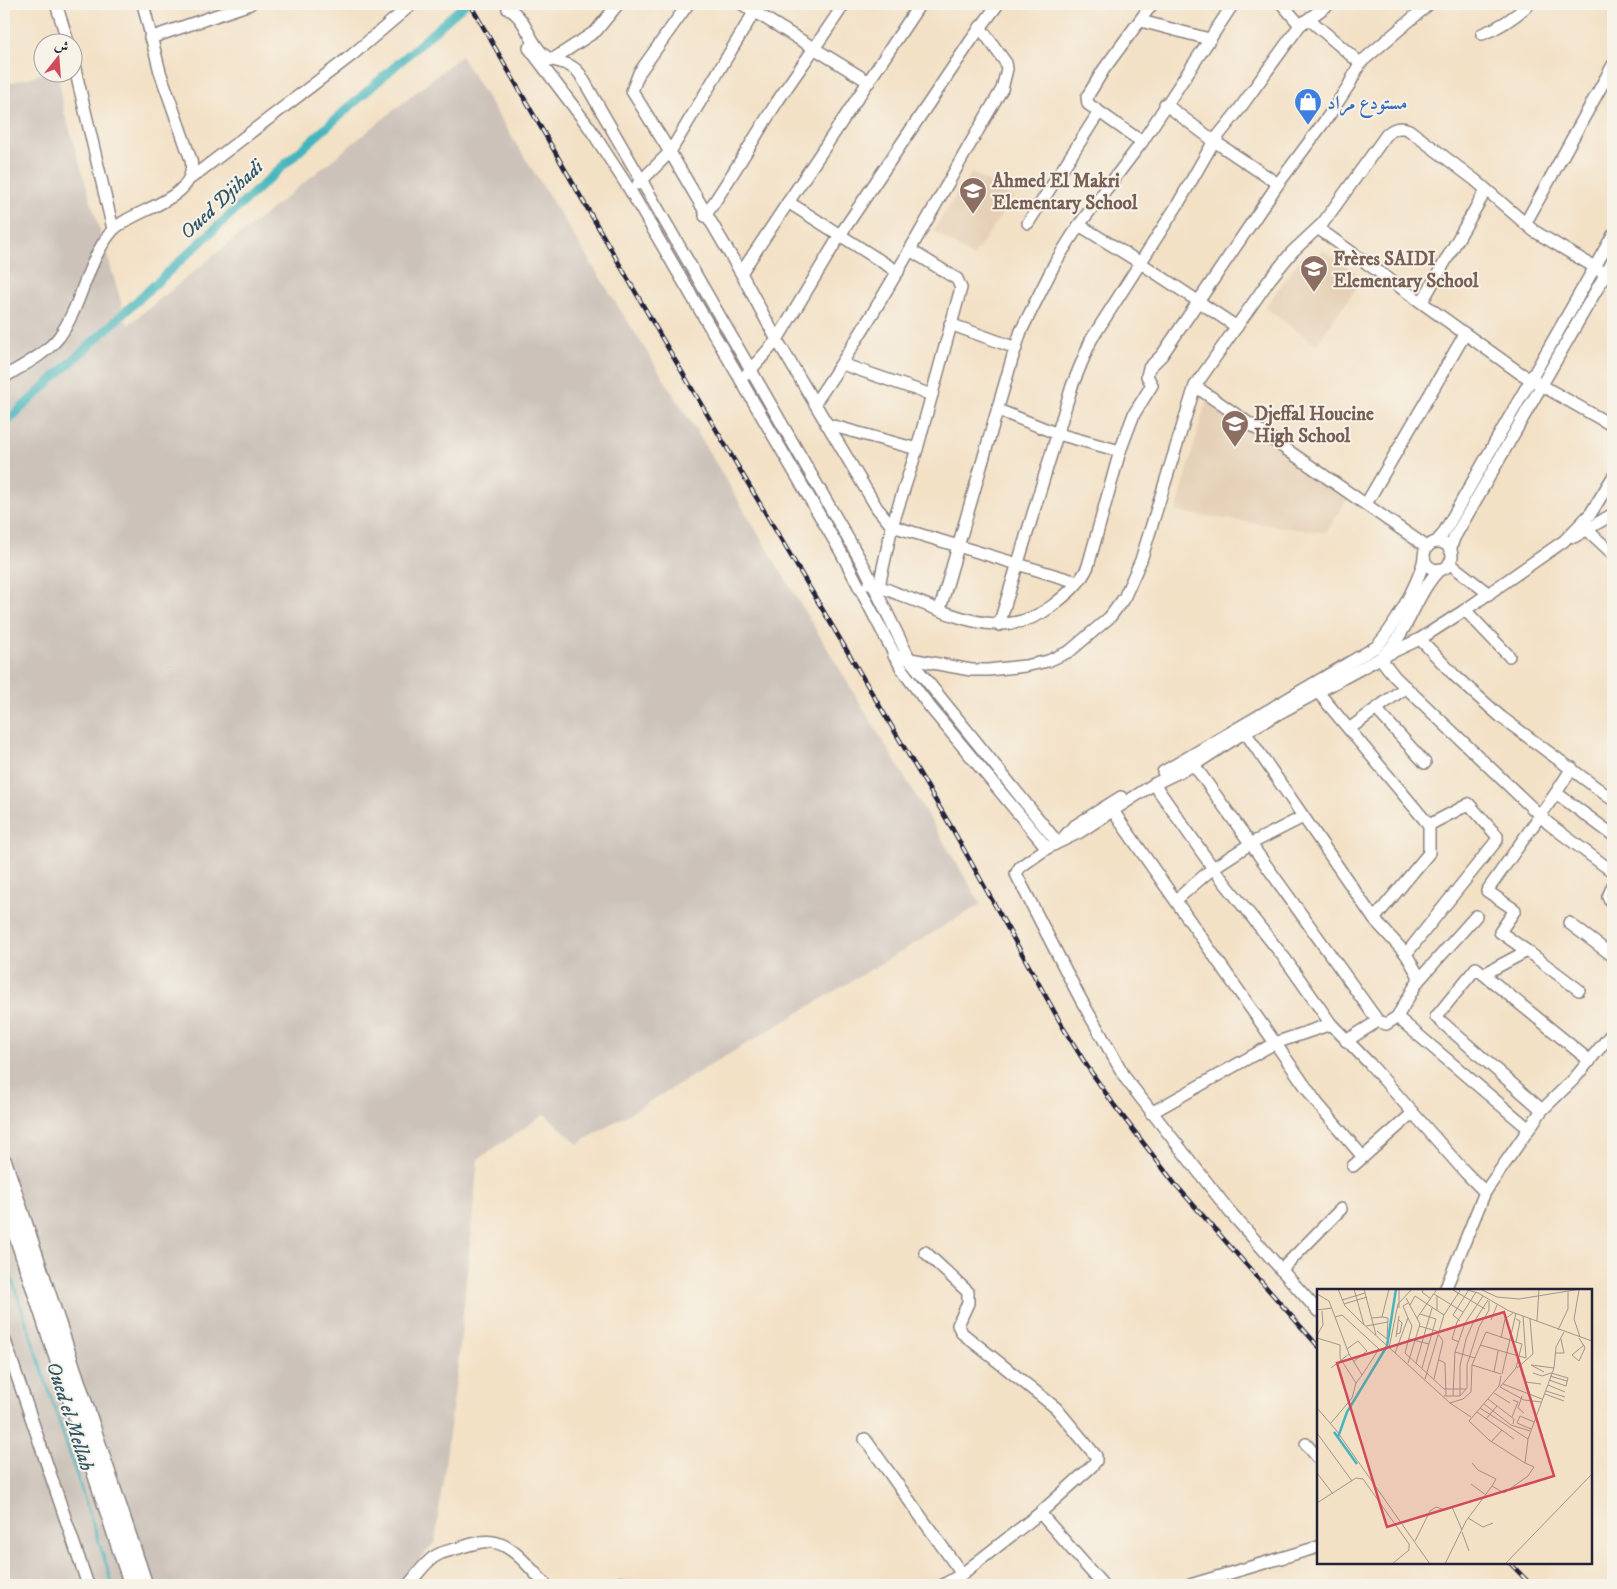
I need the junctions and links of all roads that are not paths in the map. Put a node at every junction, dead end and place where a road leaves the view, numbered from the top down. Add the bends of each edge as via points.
1 (56, 4) edge
2 (143, 4) edge
3 (250, 4) edge
4 (412, 4) edge
5 (618, 4) edge
6 (688, 4) edge
7 (742, 4) edge
8 (844, 4) edge
9 (920, 4) edge
10 (998, 4) edge
11 (1152, 4) edge
12 (1233, 4) edge
13 (1282, 4) edge
14 (1329, 4) edge
15 (1429, 4) edge
16 (1529, 4) edge
17 (508, 6) edge
18 (756, 7) edge
19 (1141, 21) junction
20 (1304, 22) junction
21 (980, 28) junction
22 (65, 32) edge
23 (1482, 34) dead end
24 (150, 38) junction
25 (1209, 39) junction
26 (816, 49) junction
27 (553, 59) junction
28 (1360, 63) junction
29 (1613, 65) edge
30 (542, 67) junction
31 (78, 82) edge
32 (869, 82) junction
33 (1165, 104) junction
34 (1099, 112) junction
35 (1214, 141) junction
36 (1142, 142) junction
37 (670, 152) junction
38 (191, 178) junction
39 (642, 180) junction
40 (1278, 184) junction
41 (630, 190) junction
42 (1486, 190) junction
43 (788, 202) junction
44 (705, 216) junction
45 (1028, 223) dead end
46 (1525, 224) junction
47 (1079, 226) junction
48 (1319, 228) junction
49 (113, 229) junction
50 (840, 235) junction
51 (1613, 235) edge
52 (910, 250) junction
53 (1613, 261) edge
54 (1139, 262) junction
55 (1594, 267) junction
56 (898, 272) junction
57 (741, 273) junction
58 (1610, 276) edge
59 (1198, 300) junction
60 (1422, 302) junction
61 (950, 324) junction
62 (1237, 327) junction
63 (1465, 334) junction
64 (777, 340) junction
65 (1016, 348) junction
66 (842, 364) junction
67 (751, 369) junction
68 (4, 377) edge
69 (741, 379) junction
70 (1529, 380) junction
71 (1195, 386) junction
72 (1542, 387) junction
73 (932, 395) junction
74 (815, 403) junction
75 (998, 410) junction
76 (826, 424) junction
77 (1613, 426) edge
78 (1058, 434) junction
79 (917, 449) junction
80 (1120, 451) junction
81 (1613, 477) edge
82 (1366, 504) junction
83 (1613, 514) edge
84 (892, 526) junction
85 (1585, 527) junction
86 (959, 547) junction
87 (1429, 549) junction
88 (1450, 550) junction
89 (1613, 554) edge
90 (1018, 564) junction
91 (1445, 566) junction
92 (1077, 582) junction
93 (858, 584) junction
94 (876, 586) junction
95 (1489, 594) junction
96 (940, 609) junction
97 (1465, 610) junction
98 (999, 626) junction
99 (1420, 639) junction
100 (894, 656) junction
101 (1509, 656) dead end
102 (1380, 658) junction
103 (910, 660) junction
104 (1406, 686) junction
105 (1317, 691) junction
106 (1376, 709) junction
107 (1349, 729) junction
108 (1245, 732) junction
109 (1425, 763) dead end
110 (1194, 765) junction
111 (1572, 768) junction
112 (1154, 784) junction
113 (1556, 793) junction
114 (1613, 800) edge
115 (1113, 811) junction
116 (1540, 816) junction
117 (1303, 817) junction
118 (1429, 825) junction
119 (1613, 834) edge
120 (1056, 842) junction
121 (1250, 844) junction
122 (1213, 868) junction
123 (1613, 872) edge
124 (1613, 886) edge
125 (1176, 900) junction
126 (1613, 903) edge
127 (1476, 916) dead end
128 (1374, 919) junction
129 (1568, 923) dead end
130 (1527, 951) junction
131 (1406, 954) junction
132 (1613, 956) edge
133 (1484, 974) junction
134 (1418, 981) junction
135 (1579, 990) dead end
136 (1397, 1017) junction
137 (1378, 1021) junction
138 (1331, 1024) junction
139 (1613, 1032) edge
140 (1346, 1041) junction
141 (1275, 1043) junction
142 (1590, 1061) junction
143 (1542, 1110) junction
144 (1151, 1113) junction
145 (1413, 1114) junction
146 (1529, 1128) junction
147 (1363, 1157) junction
148 (4, 1162) edge
149 (1353, 1166) dead end
150 (1485, 1192) junction
151 (4, 1197) edge
152 (1341, 1209) dead end
153 (925, 1252) dead end
154 (1281, 1270) junction
155 (1445, 1289) edge
156 (1317, 1309) edge
157 (4, 1338) edge
158 (865, 1439) dead end
159 (1306, 1444) dead end
160 (1317, 1457) edge
161 (1040, 1513) junction
162 (1317, 1547) edge
163 (962, 1574) junction
164 (88, 1585) edge
165 (132, 1585) edge
166 (144, 1585) edge
167 (408, 1585) edge
168 (546, 1585) edge
169 (608, 1585) edge
170 (624, 1585) edge
171 (942, 1585) edge
172 (1103, 1585) edge
173 (1190, 1585) edge

1 - 22 street
2 - 24 street
3 - 24 street
4 - 38 street via 352,55
5 - 27 street via 596,31
6 - 37 street via 632,87 636,100
7 - 18 street
8 - 26 street
9 - 32 street
10 - 21 street
11 - 19 street
12 - 25 street
13 - 20 street
14 - 20 street
15 - 28 street
16 - 23 street via 1513,19
17 - 27 street via 541,53
17 - 30 street via 512,21
18 - 26 street
18 - 37 street
19 - 25 street
19 - 34 street via 1088,92 1088,104
20 - 28 street
20 - 35 street
21 - 50 street
21 - 52 street via 1006,63 1005,81
24 - 38 street via 191,160
25 - 33 street
26 - 32 street
26 - 44 street
27 - 30 street
27 - 39 street via 566,63 580,74
28 - 40 street via 1330,114
29 - 46 street
30 - 41 street via 589,127
31 - 49 street
32 - 43 street
33 - 35 street
33 - 36 street
34 - 36 street
34 - 45 street
35 - 40 street
35 - 54 street via 1178,204
36 - 47 street
37 - 39 street
37 - 44 street
38 - 49 street via 158,205
39 - 41 street
39 - 67 street
40 - 59 street
41 - 69 street
42 - 46 street
42 - 48 street via 1409,130 1398,128 1387,134
42 - 60 street
43 - 50 street
43 - 57 street
44 - 57 street
46 - 55 street
47 - 54 street
47 - 65 street via 1043,284
48 - 60 street
48 - 62 street via 1282,262
49 - 68 street via 101,246 58,338 43,352
50 - 56 street
50 - 64 street
51 - 55 street
52 - 56 street
52 - 61 street via 956,279 960,285
53 - 58 street
54 - 59 street
54 - 78 street via 1091,340 1072,386
55 - 58 street
55 - 70 street
56 - 66 street
57 - 64 street
58 - 72 street
59 - 62 street
59 - 80 street via 1162,355 1149,368 1147,376 1152,385 1134,414
60 - 63 street
61 - 65 street
61 - 73 street
62 - 71 street
63 - 70 street
63 - 82 street
64 - 67 street
64 - 74 street
65 - 75 street
66 - 73 street
66 - 74 street
67 - 69 street
67 - 94 street
69 - 93 street
70 - 72 street
70 - 87 street via 1443,534
71 - 82 street
71 - 103 street via 1141,560 1124,598 1110,617 1070,651 1048,661 1025,666 971,670
72 - 77 street
72 - 88 street
73 - 79 street
74 - 76 street
75 - 78 street
75 - 86 street
76 - 79 street
76 - 84 street via 877,508
78 - 80 street
78 - 90 street
79 - 84 street
80 - 92 street via 1095,546 1084,576
81 - 85 street
82 - 87 street
83 - 85 street
84 - 86 street
84 - 94 street
85 - 89 street
85 - 95 street
86 - 90 street
86 - 96 street
87 - 88 street via 1445,544
87 - 91 street via 1430,567
87 - 120 street via 1416,584 1376,647 1086,818
88 - 91 street
90 - 92 street
90 - 98 street
91 - 95 street
91 - 102 street via 1427,585 1395,643
92 - 98 street via 1066,596 1034,618
93 - 94 street
93 - 100 street
94 - 96 street
94 - 103 street
95 - 97 street
96 - 98 street via 975,622
97 - 99 street
97 - 101 street
99 - 102 street
99 - 111 street via 1501,717
100 - 103 street
100 - 120 street via 930,707
102 - 104 street
102 - 105 street
103 - 120 street
104 - 106 street
104 - 116 street
105 - 107 street
105 - 108 street
106 - 107 street
106 - 109 street
107 - 118 street
108 - 110 street
108 - 117 street
110 - 112 street
110 - 121 street
111 - 113 street
111 - 114 street
112 - 115 street
112 - 122 street
113 - 116 street
113 - 119 street
115 - 120 street via 1080,832
115 - 125 street
116 - 123 street
116 - 130 street via 1487,891 1515,910 1500,932
117 - 121 street
117 - 128 street
118 - 128 street via 1429,853
118 - 131 street via 1467,804 1497,836 1497,840
120 - 144 street via 1018,869 1016,877 1121,1071
121 - 122 street
121 - 137 street
122 - 125 street
122 - 138 street via 1286,960
124 - 126 street via 1608,897
125 - 141 street
127 - 134 street
128 - 131 street
129 - 132 street
130 - 133 street
130 - 135 street
131 - 134 street
133 - 142 street
133 - 143 street via 1476,968 1436,1017
134 - 136 street
136 - 137 street via 1386,1024
136 - 146 street
137 - 140 street
138 - 140 street
138 - 141 street
139 - 142 street
140 - 145 street
141 - 144 street
141 - 147 street via 1317,1103
142 - 143 street
143 - 146 street
144 - 154 street
145 - 147 street
145 - 150 street
146 - 150 street
147 - 149 street
148 - 166 main road
150 - 155 street
151 - 165 main road
152 - 154 street
153 - 161 street via 968,1292 968,1303 958,1325 962,1333 1056,1408 1096,1456 1091,1467
154 - 156 street
157 - 164 street
158 - 163 street
159 - 160 street
161 - 163 street
161 - 172 street
162 - 173 street
163 - 171 street
167 - 168 street via 435,1556 491,1541 501,1544 522,1560
169 - 170 street via 615,1582

